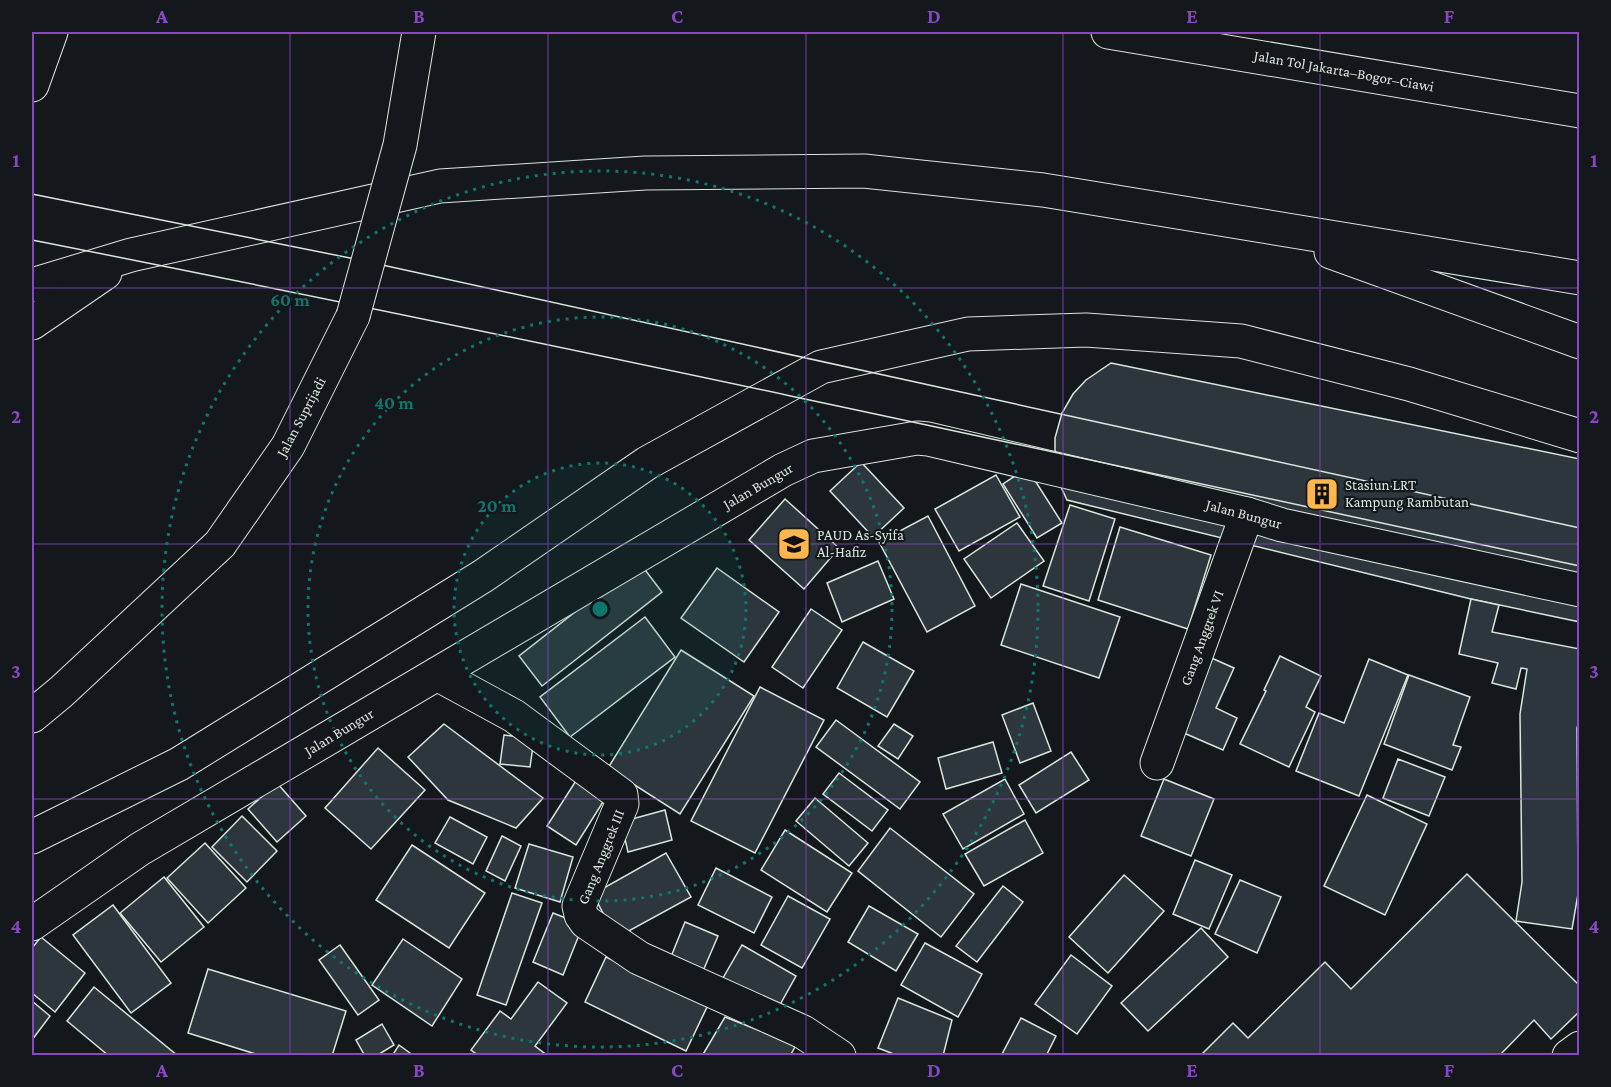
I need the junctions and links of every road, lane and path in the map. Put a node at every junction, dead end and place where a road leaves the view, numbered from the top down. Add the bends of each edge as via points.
1 (51, 32) edge
2 (419, 32) edge
3 (1108, 32) edge
4 (32, 85) edge
5 (1580, 111) edge
6 (1256, 225) junction
7 (131, 255) junction
8 (1580, 278) edge
9 (32, 285) edge
10 (32, 323) edge
11 (1580, 342) edge
12 (1580, 436) edge
13 (1247, 514) junction
14 (1580, 590) edge
15 (437, 674) junction
16 (32, 716) edge
17 (1157, 763) dead end
18 (32, 837) edge
19 (32, 924) edge
20 (1580, 1048) edge
21 (839, 1056) edge
22 (1569, 1056) edge

1 - 4 main road
2 - 16 main road, Jalan Suprijadi, bridge via 400,145 353,316 288,446 220,544
3 - 5 main road, Jalan Tol Jakarta–Bogor–Ciawi
6 - 7 main road via 1043,190 864,171 645,172 440,186
6 - 8 main road
6 - 11 main road
7 - 9 main road
7 - 10 main road
12 - 18 main road via 1409,384 1241,341 1086,330 968,334 821,367 647,463 483,576 179,764
13 - 14 main road, Jalan Bungur
13 - 15 main road, Jalan Bungur via 928,439 824,453 783,470
13 - 17 main road, Gang Anggrek VI
15 - 19 main road, Jalan Bungur via 140,849
15 - 21 main road, Gang Anggrek III via 514,716 621,795 622,804 579,906 586,922 639,958 803,1032
20 - 22 main road

